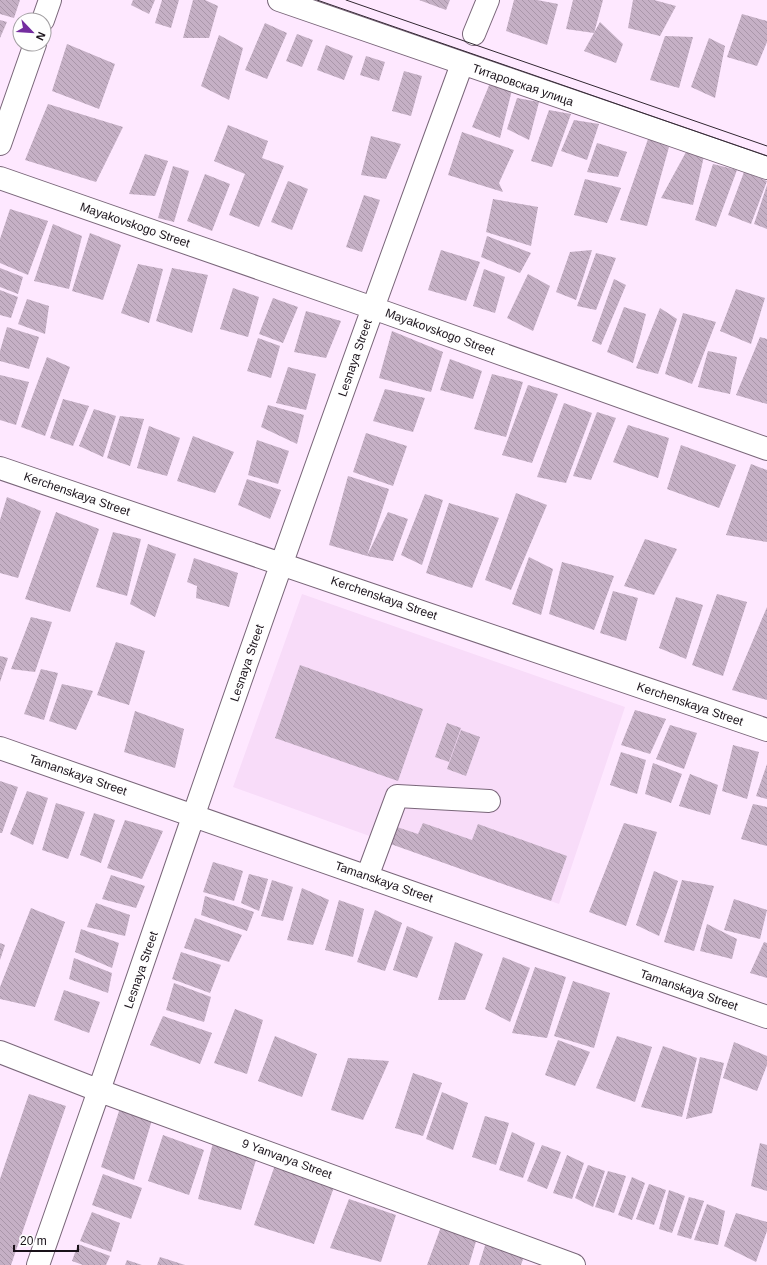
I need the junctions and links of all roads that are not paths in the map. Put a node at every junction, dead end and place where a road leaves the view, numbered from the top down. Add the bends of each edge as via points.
1 (50, 0) edge
2 (279, 0) edge
3 (488, 0) edge
4 (46, 12) edge
5 (474, 34) dead end
6 (32, 52) edge
7 (462, 64) junction
8 (0, 144) edge
9 (767, 168) edge
10 (0, 178) edge
11 (373, 308) junction
12 (767, 449) edge
13 (0, 468) edge
14 (282, 564) junction
15 (767, 730) edge
16 (0, 748) edge
17 (489, 801) dead end
18 (194, 816) junction
19 (367, 877) junction
20 (767, 1017) edge
21 (0, 1052) edge
22 (100, 1091) junction
23 (38, 1265) edge
24 (574, 1265) edge

1 - 4 street
2 - 7 street, Титаровская улица
3 - 5 street
6 - 8 street
7 - 9 street, Титаровская улица
7 - 11 street, Lesnaya Street
10 - 11 street, Mayakovskogo Street
11 - 12 street, Mayakovskogo Street
11 - 14 street, Lesnaya Street
13 - 14 street, Kerchenskaya Street
14 - 15 street, Kerchenskaya Street
14 - 18 street, Lesnaya Street
16 - 18 street, Tamanskaya Street
17 - 19 street via 397,796
18 - 19 street, Tamanskaya Street
18 - 22 street, Lesnaya Street
19 - 20 street, Tamanskaya Street
21 - 22 street, 9 Yanvarya Street
22 - 23 street, Lesnaya Street
22 - 24 street, 9 Yanvarya Street

